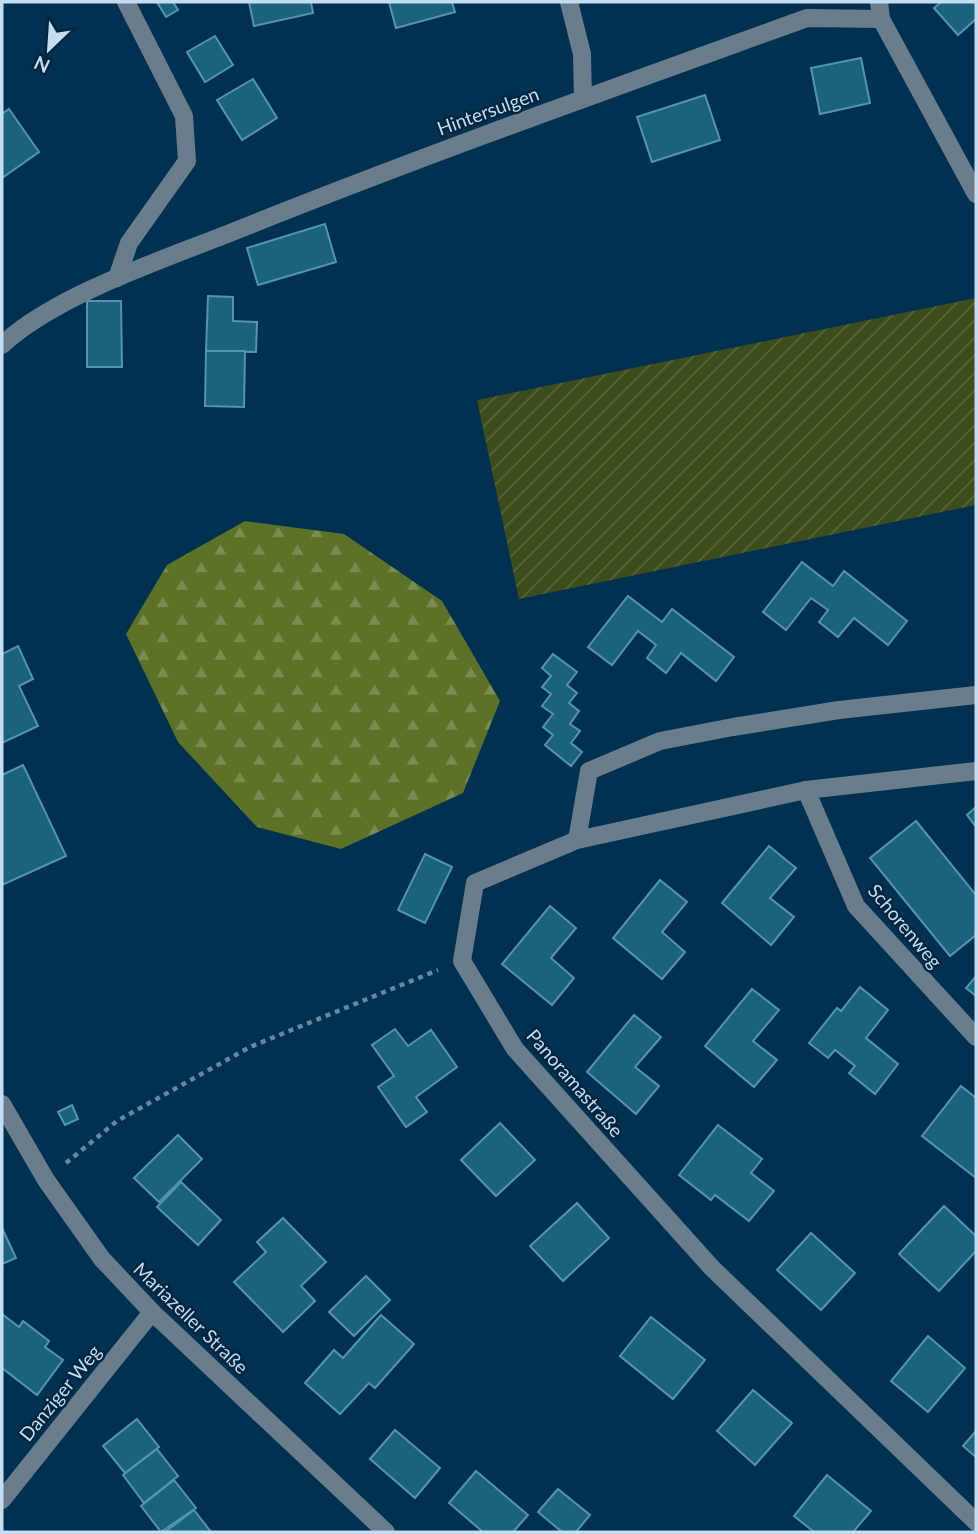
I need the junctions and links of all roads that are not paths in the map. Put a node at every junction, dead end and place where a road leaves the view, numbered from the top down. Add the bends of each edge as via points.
1 (125, 2) edge
2 (569, 2) edge
3 (880, 10) edge
4 (583, 99) junction
5 (976, 194) edge
6 (117, 278) junction
7 (2, 345) edge
8 (976, 695) edge
9 (976, 771) edge
10 (806, 790) junction
11 (577, 840) junction
12 (976, 1037) edge
13 (2, 1104) edge
14 (152, 1312) junction
15 (2, 1500) edge
16 (976, 1522) edge
17 (367, 1525) edge
18 (386, 1532) edge

1 - 6 street via 184,116 187,161 129,243
2 - 4 street via 582,54
3 - 4 street, Hintersulgen via 807,18
3 - 5 street, Hintersulgen
4 - 6 street, Hintersulgen via 386,170
6 - 7 street, Hintersulgen via 20,327
8 - 11 street via 839,709 660,741 589,771
9 - 10 street
10 - 11 street
10 - 12 street, Schorenweg via 856,906
11 - 16 street, Panoramastraße via 475,883 462,961 515,1049 712,1268
13 - 14 street, Mariazeller Straße via 46,1180 102,1259
14 - 15 street, Danziger Weg
14 - 17 street, Mariazeller Straße
17 - 18 street, Mariazeller Straße

